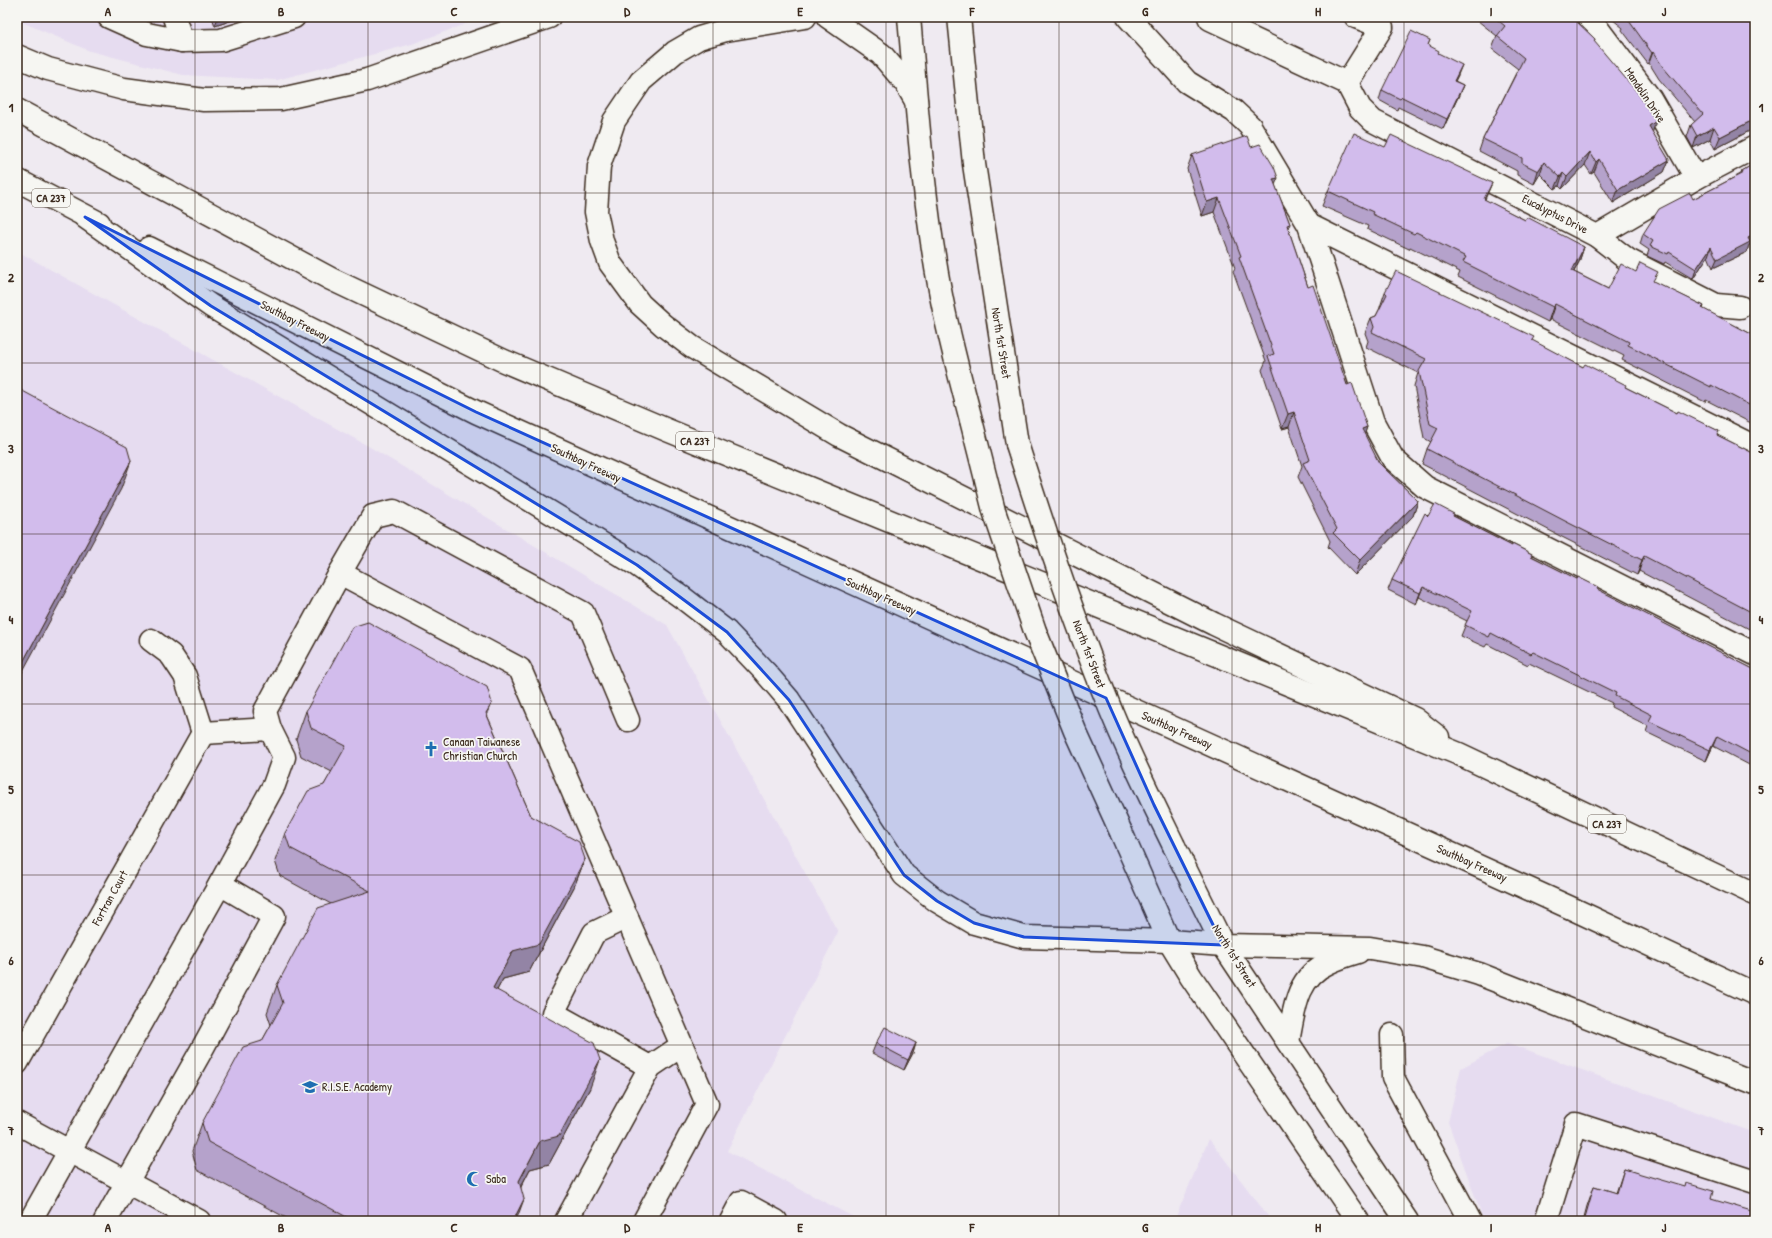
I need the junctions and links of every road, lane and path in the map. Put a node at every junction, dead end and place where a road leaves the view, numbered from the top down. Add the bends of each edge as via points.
1 (109, 17) edge
2 (174, 17) edge
3 (294, 17) edge
4 (549, 17) edge
5 (805, 17) edge
6 (828, 17) edge
7 (909, 17) edge
8 (959, 17) edge
9 (1128, 17) edge
10 (1209, 17) edge
11 (1356, 17) edge
12 (1588, 17) edge
13 (182, 41) junction
14 (17, 56) edge
15 (1347, 84) junction
16 (916, 101) junction
17 (17, 110) edge
18 (1755, 147) edge
19 (1696, 178) junction
20 (17, 180) edge
21 (86, 217) junction
22 (1309, 225) junction
23 (1597, 236) junction
24 (1740, 307) dead end
25 (1755, 447) edge
26 (340, 573) junction
27 (151, 640) dead end
28 (1755, 654) edge
29 (628, 720) dead end
30 (270, 729) junction
31 (204, 733) junction
32 (1459, 754) junction
33 (220, 884) junction
34 (1755, 894) edge
35 (626, 917) junction
36 (1169, 941) junction
37 (1223, 945) junction
38 (1370, 948) junction
39 (1755, 994) edge
40 (1392, 1035) dead end
41 (1288, 1042) junction
42 (681, 1046) junction
43 (17, 1064) edge
44 (650, 1067) junction
45 (1755, 1082) edge
46 (17, 1123) edge
47 (69, 1151) junction
48 (127, 1182) junction
49 (1755, 1182) edge
50 (30, 1221) edge
51 (105, 1221) edge
52 (199, 1221) edge
53 (566, 1221) edge
54 (644, 1221) edge
55 (731, 1221) edge
56 (776, 1221) edge
57 (1358, 1221) edge
58 (1407, 1221) edge
59 (1470, 1221) edge
60 (1546, 1221) edge

1 - 13 main road via 146,34
2 - 13 main road
3 - 13 main road via 220,40
4 - 14 main road via 367,80 281,99 204,100 124,90 48,69
5 - 32 main road via 726,30 699,38 675,52 641,81 614,121 599,166 596,212 610,263 640,304 692,347 839,435 1214,624 1415,719
6 - 16 main road via 881,54 905,82
7 - 16 main road
8 - 37 main road, North 1st Street, bridge via 974,164 1017,444 1070,605 1102,688 1154,805
9 - 22 main road via 1187,82 1234,111 1250,126
10 - 15 main road
11 - 15 main road via 1382,27
12 - 19 main road, Mandolin Drive via 1650,98
15 - 23 main road, Eucalyptus Drive via 1360,108 1373,121
16 - 36 main road, bridge via 920,158 940,290 994,511 1035,631 1074,731
17 - 32 main road, CA 237 via 331,279 504,361
18 - 19 main road, Eucalyptus Drive
19 - 23 main road, Eucalyptus Drive
20 - 21 main road, Southbay Freeway / CA 237
21 - 36 main road via 211,306 637,565 727,632 789,700 904,875 937,901 974,923 1024,937
21 - 39 main road, Southbay Freeway / CA 237 via 476,412
22 - 25 main road
22 - 28 main road via 1373,422 1393,459 1425,487
23 - 24 main road via 1628,260 1716,305
26 - 29 main road via 373,516 394,511 583,613
26 - 30 main road via 265,711
26 - 35 main road via 520,670
27 - 31 main road via 171,655 185,676
30 - 31 main road
30 - 33 main road via 284,757 274,785
31 - 43 main road, Fortran Court
32 - 34 main road, CA 237
33 - 47 main road
33 - 48 main road via 274,916
35 - 42 main road
35 - 44 main road via 594,933 553,1013
36 - 37 main road
36 - 57 main road via 1194,982
37 - 38 main road
37 - 41 main road, North 1st Street
38 - 41 main road via 1327,963 1303,983 1296,999
38 - 45 main road via 1423,957 1479,974
40 - 59 main road via 1393,1078
41 - 58 main road, North 1st Street
42 - 44 main road
42 - 54 main road via 707,1104
44 - 53 main road
46 - 47 main road
47 - 48 main road
47 - 50 main road
48 - 51 main road
48 - 52 main road
49 - 60 main road via 1576,1124
55 - 56 main road via 741,1202

